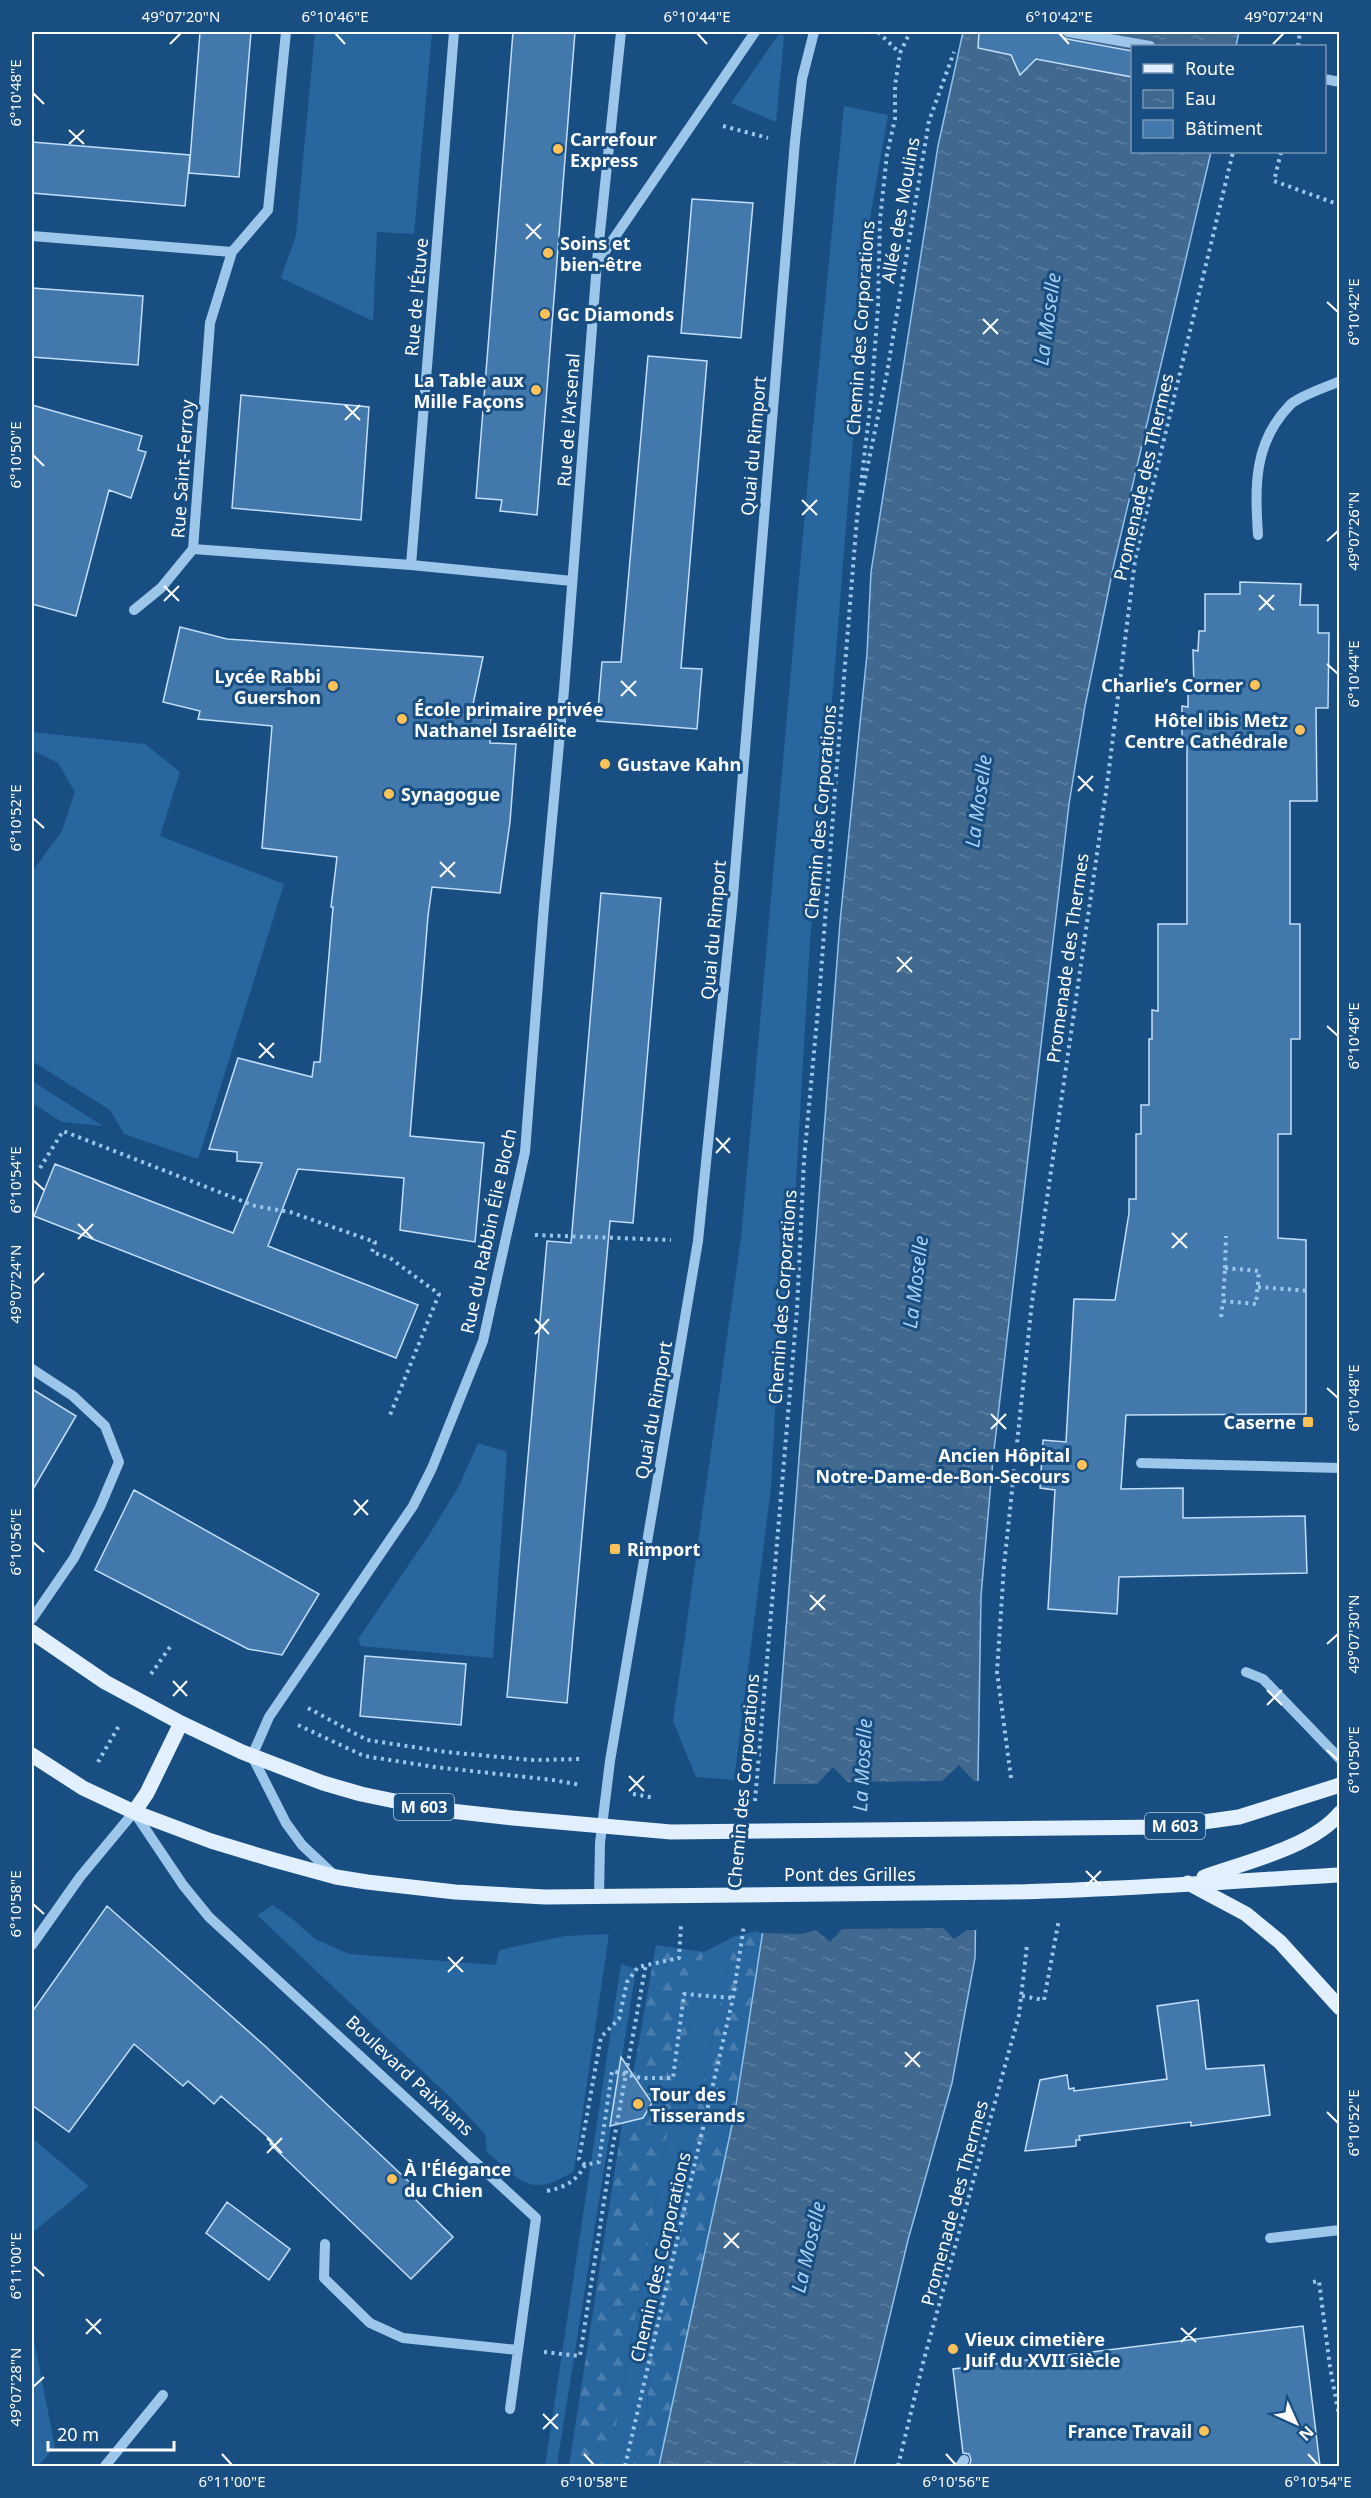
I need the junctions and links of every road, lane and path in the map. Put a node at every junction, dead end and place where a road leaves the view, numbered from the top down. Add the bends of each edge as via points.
1 (286, 32) edge
2 (454, 32) edge
3 (621, 32) edge
4 (755, 32) edge
5 (814, 32) edge
6 (878, 32) edge
7 (910, 32) edge
8 (1068, 32) edge
9 (1144, 45) edge
10 (954, 52) dead end
11 (900, 53) junction
12 (719, 125) dead end
13 (772, 139) dead end
14 (1233, 153) edge
15 (1281, 153) edge
16 (1340, 205) edge
17 (32, 236) edge
18 (232, 252) junction
19 (597, 263) junction
20 (1340, 381) edge
21 (857, 518) junction
22 (1258, 535) dead end
23 (193, 549) junction
24 (411, 565) junction
25 (572, 580) junction
26 (134, 610) dead end
27 (40, 1168) dead end
28 (535, 1234) dead end
29 (1226, 1236) dead end
30 (671, 1240) dead end
31 (1225, 1268) junction
32 (1258, 1287) junction
33 (1310, 1291) dead end
34 (1222, 1300) junction
35 (1221, 1317) dead end
36 (32, 1370) edge
37 (390, 1415) dead end
38 (1141, 1463) dead end
39 (1340, 1468) edge
40 (32, 1619) edge
41 (32, 1632) edge
42 (170, 1647) dead end
43 (1246, 1672) dead end
44 (135, 1699) junction
45 (304, 1705) dead end
46 (273, 1711) junction
47 (181, 1723) junction
48 (32, 1755) edge
49 (252, 1756) junction
50 (580, 1759) dead end
51 (1340, 1759) edge
52 (66, 1778) junction
53 (1011, 1778) dead end
54 (1340, 1785) edge
55 (606, 1790) junction
56 (659, 1799) dead end
57 (754, 1809) dead end
58 (134, 1812) junction
59 (1340, 1813) edge
60 (602, 1826) junction
61 (1340, 1875) edge
62 (336, 1877) junction
63 (1188, 1883) junction
64 (689, 1895) joint
65 (599, 1897) junction
66 (745, 1914) dead end
67 (1059, 1924) dead end
68 (681, 1925) dead end
69 (32, 1945) edge
70 (1027, 1945) dead end
71 (646, 1964) junction
72 (1022, 1996) junction
73 (733, 1998) junction
74 (1340, 2008) edge
75 (585, 2165) junction
76 (509, 2193) junction
77 (1340, 2230) edge
78 (1270, 2238) dead end
79 (324, 2244) dead end
80 (1313, 2282) dead end
81 (518, 2350) junction
82 (163, 2395) dead end
83 (510, 2409) dead end
84 (1340, 2421) edge
85 (105, 2466) edge
86 (625, 2466) edge
87 (898, 2466) edge

1 - 18 street via 268,210
2 - 24 street, Rue de l'Étuve
3 - 19 street, Rue de l'Arsenal
4 - 19 street, Rue de l'Arsenal
5 - 55 street, Quai du Rimport via 802,79 795,141 732,908 698,1241
6 - 11 path
7 - 11 path, Chemin des Corporations
8 - 9 street
10 - 21 path, Allée des Moulins via 929,121
11 - 21 path, Chemin des Corporations via 880,220 878,307
12 - 13 path
14 - 53 path, Promenade des Thermes via 1135,560 1107,785 1032,1302 1004,1566 997,1672
15 - 16 path via 1274,181
17 - 18 street
18 - 23 street, Rue Saint-Ferroy via 210,324
19 - 25 street, Rue de l'Arsenal
20 - 22 street via 1291,404 1273,429 1258,463
21 - 57 path, Chemin des Corporations via 804,1160 797,1309
23 - 24 street, Rue Saint-Ferroy
23 - 26 street via 162,588
24 - 25 street, Rue Saint-Ferroy
25 - 46 street, Rue du Rabbin Élie Bloch via 525,1152 483,1341 413,1506
27 - 37 path via 63,1131 255,1206 290,1212 375,1242 372,1251 390,1258 439,1294
28 - 30 path
29 - 31 path
31 - 32 path via 1259,1271
31 - 34 path
32 - 33 path
32 - 34 path via 1256,1304
34 - 35 path
36 - 40 street via 73,1396 105,1426 119,1462 74,1558
38 - 39 street
41 - 44 main road, M 603
42 - 44 path
43 - 51 street via 1263,1680
44 - 47 main road, M 603
44 - 52 path via 98,1762
45 - 50 path via 367,1740 533,1760
46 - 49 street, Rue du Rabbin Élie Bloch
46 - 55 path via 364,1756
47 - 49 main road, M 603
47 - 58 main road
48 - 52 main road, Boulevard Paixhans
49 - 60 main road, M 603 via 333,1786 433,1809
49 - 62 street via 286,1823 302,1845
52 - 58 main road, Boulevard Paixhans
54 - 60 main road, M 603 via 1239,1817 1167,1827 671,1832
55 - 56 path
55 - 60 street, Quai du Rimport
58 - 62 main road, Boulevard Paixhans via 210,1841
58 - 69 street via 80,1877
58 - 76 street, Boulevard Paixhans via 209,1917
59 - 63 main road via 1330,1824 1299,1842
60 - 65 street, Quai du Rimport
61 - 63 main road, Pont des Grilles
62 - 65 main road, Boulevard Paixhans via 455,1892
63 - 64 main road, Pont des Grilles via 1011,1892
63 - 74 main road via 1246,1914 1280,1942
64 - 65 main road, Boulevard Paixhans
66 - 73 path, Chemin des Corporations
67 - 72 path via 1044,2000
68 - 71 path via 679,1958
70 - 72 path, Promenade des Thermes
71 - 75 path via 632,1973 619,2019 601,2037 579,2159
71 - 81 path via 580,2356
72 - 87 path, Promenade des Thermes
73 - 75 path via 684,1994 673,2078 641,2078 612,2072 599,2162
73 - 86 path, Chemin des Corporations
75 - 76 path via 580,2176 565,2187
76 - 81 street, Boulevard Paixhans via 536,2218
77 - 78 street
79 - 81 street via 324,2278 370,2323 403,2338
80 - 84 path via 1319,2281
81 - 83 street, Boulevard Paixhans
82 - 85 street

